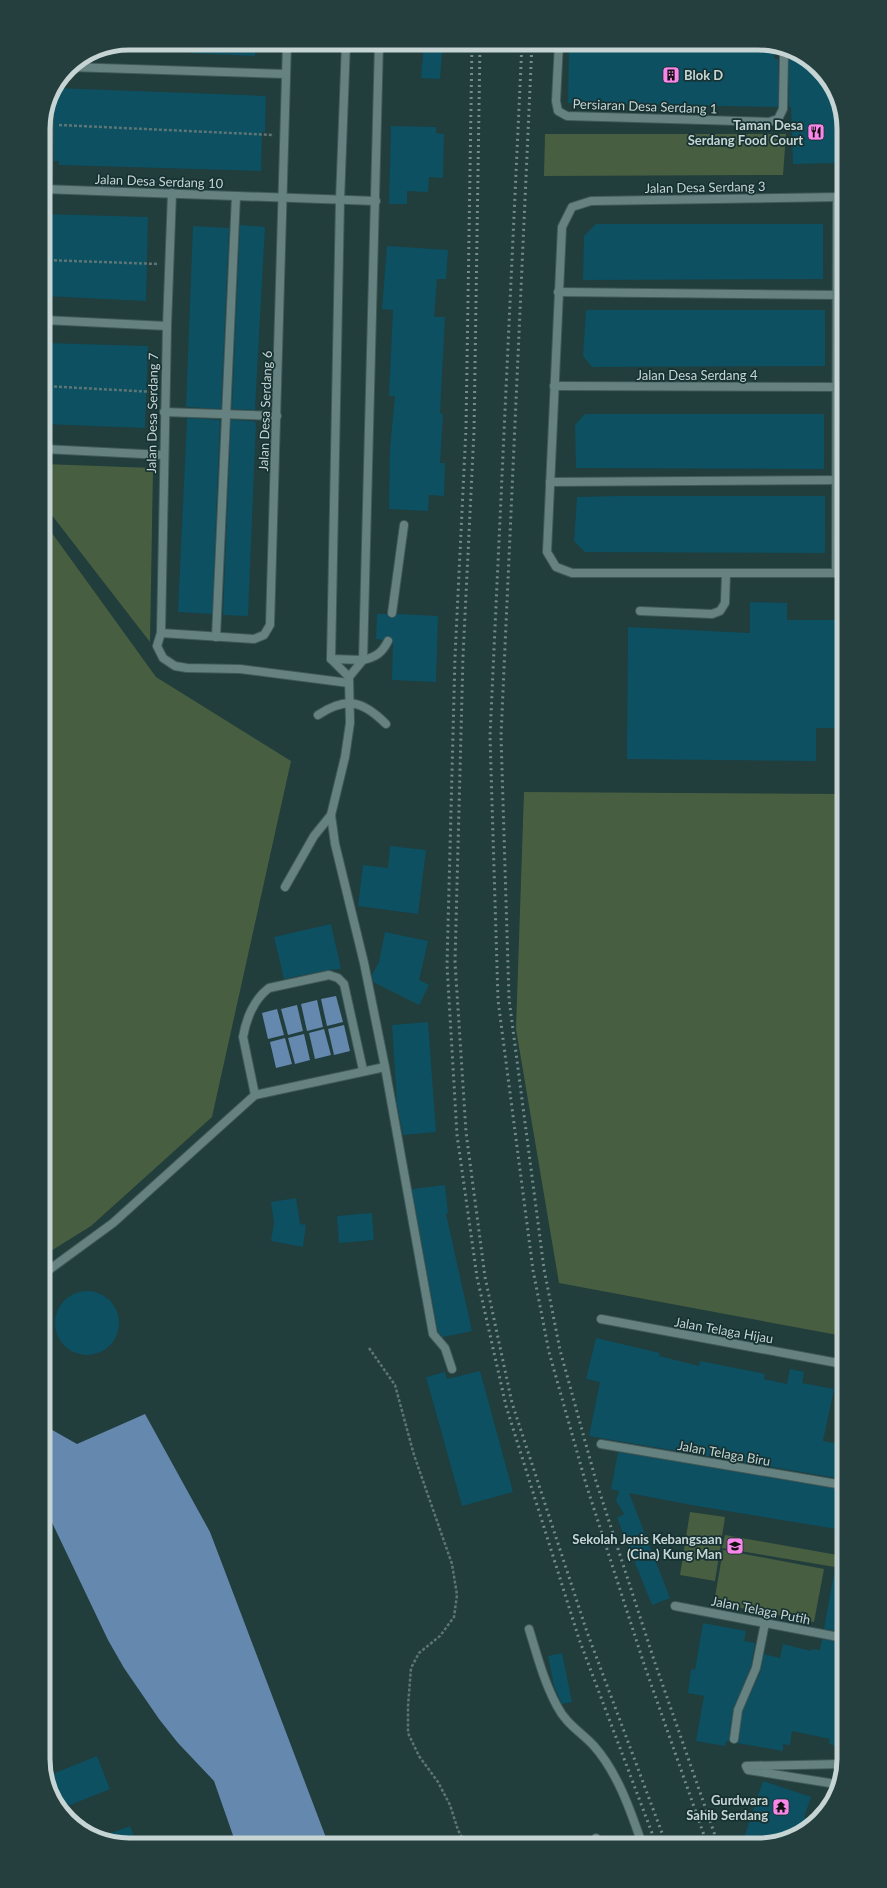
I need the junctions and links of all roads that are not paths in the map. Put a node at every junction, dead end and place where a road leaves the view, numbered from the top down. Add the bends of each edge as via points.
1 (287, 50) edge
2 (346, 50) edge
3 (379, 50) edge
4 (559, 50) edge
5 (784, 54) edge
6 (80, 67) edge
7 (286, 74) junction
8 (50, 189) edge
9 (172, 194) junction
10 (236, 196) junction
11 (837, 197) edge
12 (284, 198) junction
13 (340, 200) junction
14 (376, 201) junction
15 (558, 292) junction
16 (837, 295) edge
17 (50, 320) edge
18 (166, 326) junction
19 (554, 386) junction
20 (837, 387) edge
21 (164, 412) junction
22 (226, 414) junction
23 (277, 416) junction
24 (50, 449) edge
25 (163, 455) junction
26 (837, 480) edge
27 (550, 482) junction
28 (404, 525) dead end
29 (837, 573) edge
30 (726, 574) junction
31 (640, 612) dead end
32 (392, 613) dead end
33 (161, 633) junction
34 (216, 637) junction
35 (388, 640) dead end
36 (331, 659) junction
37 (362, 660) junction
38 (349, 680) junction
39 (351, 704) junction
40 (318, 714) dead end
41 (386, 724) dead end
42 (331, 815) junction
43 (285, 887) dead end
44 (385, 1067) junction
45 (363, 1070) junction
46 (255, 1095) junction
47 (50, 1269) edge
48 (601, 1319) dead end
49 (837, 1363) edge
50 (452, 1369) dead end
51 (601, 1444) dead end
52 (837, 1485) edge
53 (675, 1606) dead end
54 (765, 1623) junction
55 (529, 1629) dead end
56 (837, 1637) edge
57 (734, 1739) dead end
58 (837, 1764) edge
59 (833, 1784) edge
60 (640, 1838) edge

1 - 7 street, Jalan Desa Serdang 6
2 - 13 street
3 - 14 street
4 - 5 street, Persiaran Desa Serdang 1 via 556,101 558,112 567,116 769,122 778,119 783,109
6 - 7 street
7 - 12 street, Jalan Desa Serdang 6
8 - 9 street, Jalan Desa Serdang 10
9 - 10 street, Jalan Desa Serdang 10
9 - 18 street, Jalan Desa Serdang 7
10 - 12 street, Jalan Desa Serdang 10
10 - 22 street
11 - 15 street, Jalan Desa Serdang 3 via 591,201 572,207 562,227
12 - 13 street, Jalan Desa Serdang 10
12 - 23 street, Jalan Desa Serdang 6
13 - 14 street, Jalan Desa Serdang 10
13 - 36 street
14 - 37 street
15 - 16 street
15 - 19 street
17 - 18 street
18 - 21 street, Jalan Desa Serdang 7
19 - 20 street, Jalan Desa Serdang 4
19 - 27 street
21 - 22 street
21 - 25 street, Jalan Desa Serdang 7
22 - 23 street
22 - 34 street
23 - 34 street, Jalan Desa Serdang 6 via 270,625 264,635 254,638
24 - 25 street
25 - 33 street, Jalan Desa Serdang 7
26 - 27 street
27 - 30 street via 547,552 556,567 572,573
28 - 32 street
29 - 30 street
30 - 31 street via 725,603 720,611 712,614
33 - 34 street
33 - 38 street, Jalan Desa Serdang 7 via 157,646 163,658 175,666 240,669
35 - 37 street via 382,652 373,658
36 - 37 street
36 - 38 street
37 - 38 street
38 - 39 street
39 - 40 street via 339,704
39 - 41 street via 364,705
39 - 42 street via 345,757
42 - 43 street via 314,836
42 - 44 street via 335,844 364,963
44 - 45 street
44 - 50 street via 433,1334 445,1348
45 - 46 street
45 - 46 street via 344,984 338,978 329,975 269,988 256,1001 245,1028 244,1037
46 - 47 street via 113,1223
48 - 49 street, Jalan Telaga Hijau
51 - 52 street, Jalan Telaga Biru
53 - 54 street, Jalan Telaga Putih
54 - 56 street, Jalan Telaga Putih
54 - 57 street via 756,1668 738,1710
55 - 60 street via 546,1685 557,1707 567,1723 594,1746 612,1774 624,1796
58 - 59 street via 746,1766 748,1770

